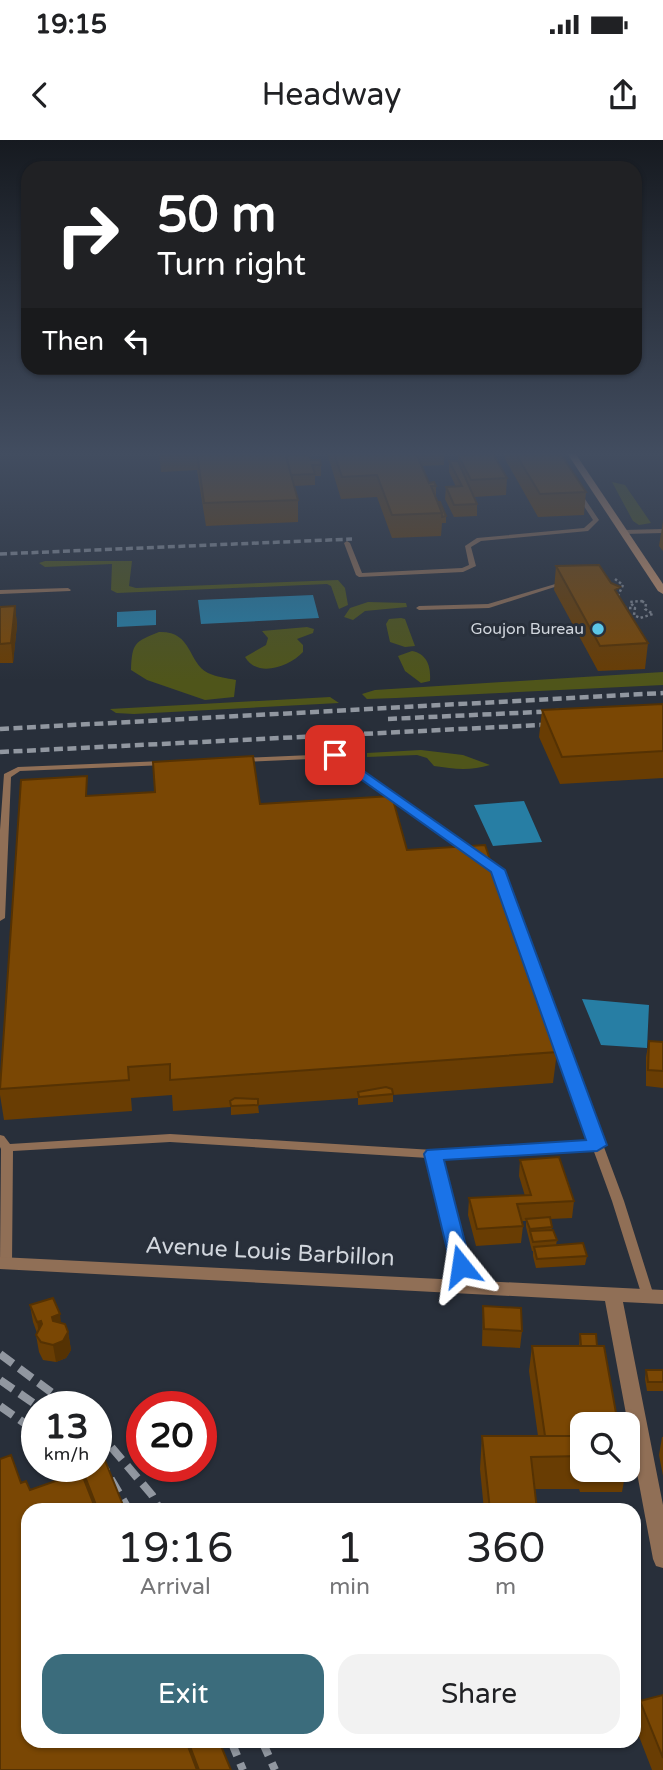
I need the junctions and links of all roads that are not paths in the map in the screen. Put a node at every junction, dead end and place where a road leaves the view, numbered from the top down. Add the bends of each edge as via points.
1 (587, 529) edge
2 (622, 529) edge
3 (663, 531) edge
4 (624, 532) junction
5 (347, 543) dead end
6 (575, 580) edge
7 (68, 590) dead end
8 (663, 591) edge
9 (0, 592) edge
10 (419, 608) dead end
11 (225, 760) edge
12 (170, 763) edge
13 (0, 918) edge
14 (4, 1143) edge
15 (597, 1145) junction
16 (433, 1154) junction
17 (3, 1263) edge
18 (467, 1287) junction
19 (613, 1294) junction
20 (655, 1297) edge
21 (663, 1559) edge

1 - 5 lane via 479,539 468,546 473,566 463,570 359,575
2 - 4 street
3 - 4 lane
4 - 8 street
6 - 10 lane via 489,606
7 - 9 lane
11 - 15 lane via 335,755 498,870
12 - 13 lane via 18,769 7,776
14 - 16 lane via 170,1138
14 - 17 lane
15 - 16 lane
15 - 20 lane
16 - 18 lane
17 - 18 street, Avenue Louis Barbillon
18 - 19 street, Avenue Louis Barbillon
19 - 20 street, Avenue Louis Barbillon
19 - 21 street

